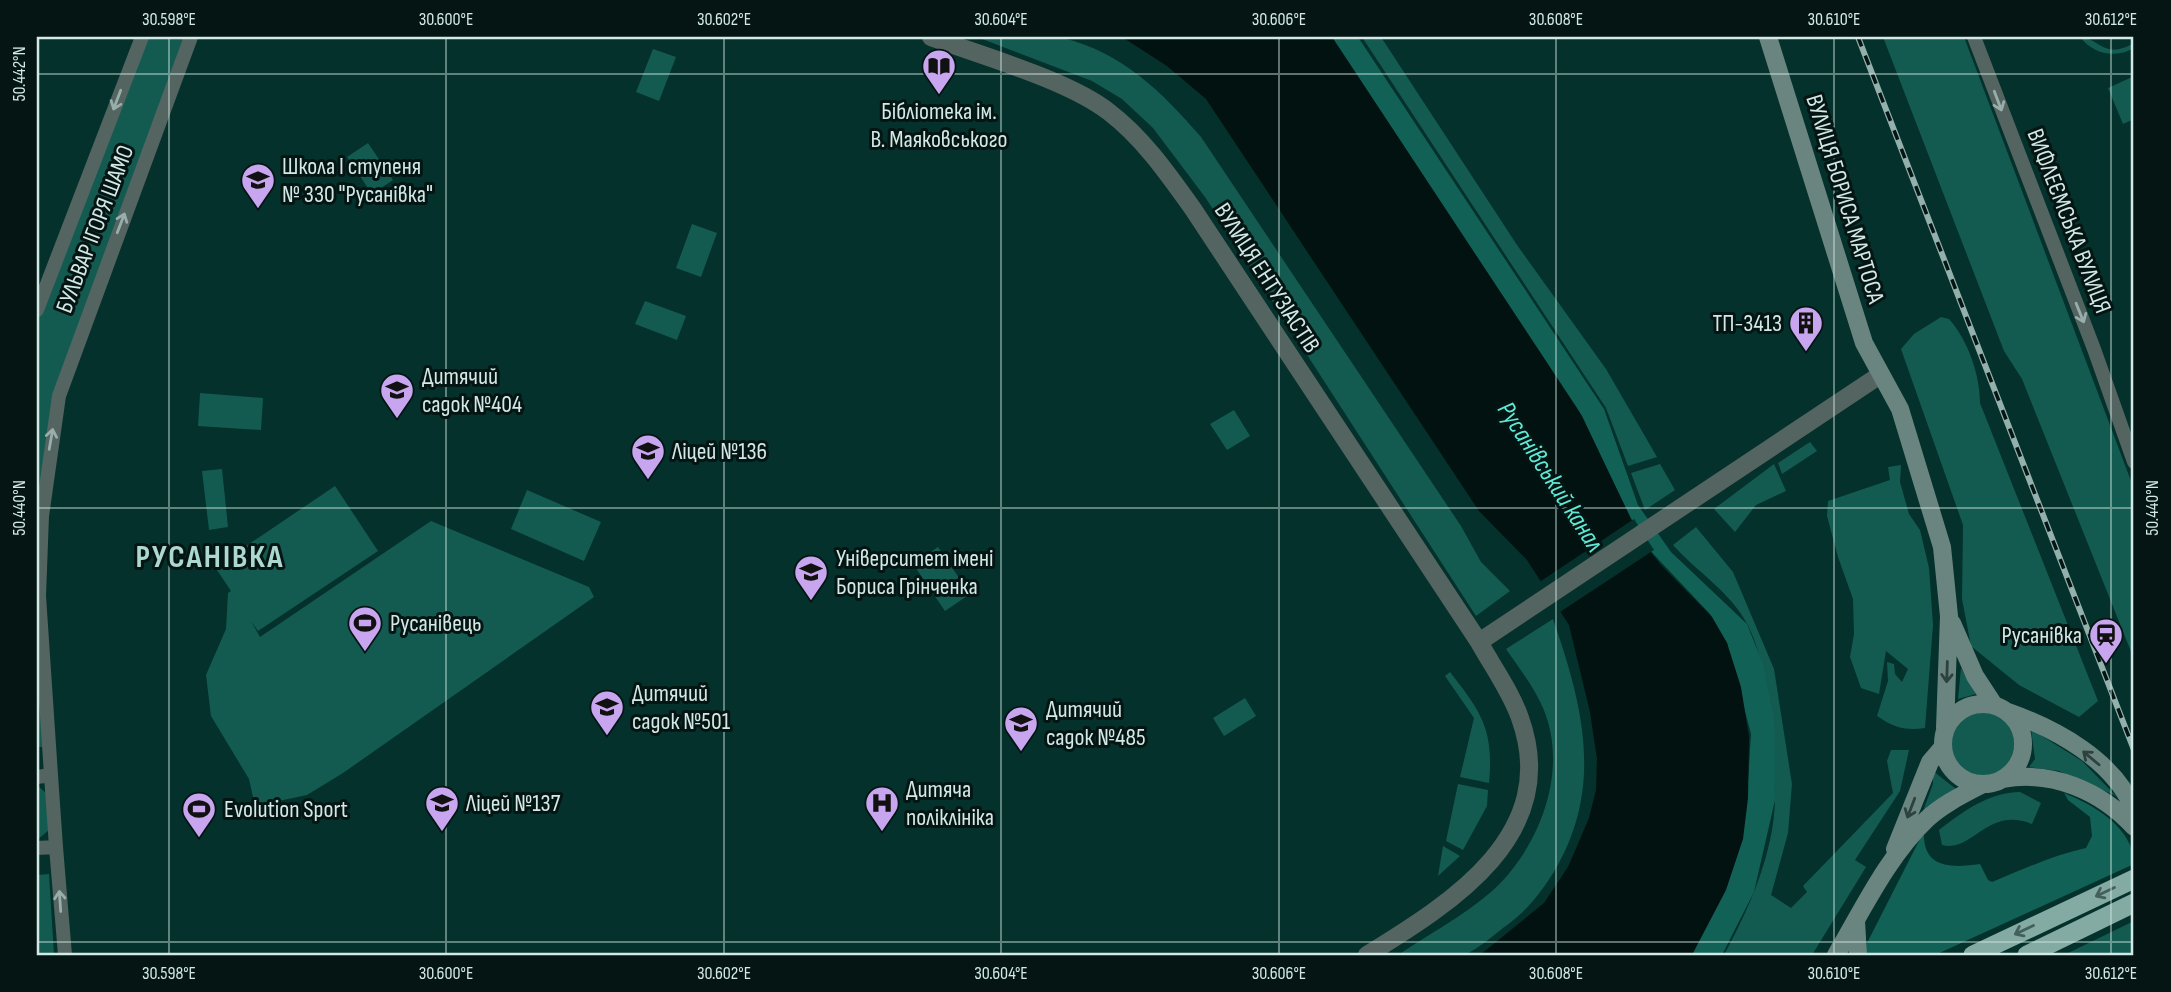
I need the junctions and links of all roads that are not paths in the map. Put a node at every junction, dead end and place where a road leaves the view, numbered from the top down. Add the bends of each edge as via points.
1 (142, 37) edge
2 (191, 37) edge
3 (932, 37) edge
4 (1768, 37) edge
5 (1974, 37) edge
6 (37, 310) edge
7 (1880, 375) junction
8 (2134, 462) edge
9 (1949, 616) junction
10 (1479, 642) junction
11 (2001, 708) junction
12 (1945, 728) junction
13 (1942, 748) junction
14 (44, 776) edge
15 (2003, 779) junction
16 (1983, 784) junction
17 (2134, 810) edge
18 (2134, 827) edge
19 (56, 847) junction
20 (37, 848) edge
21 (1885, 872) junction
22 (2134, 879) edge
23 (2134, 903) edge
24 (1856, 921) junction
25 (65, 955) edge
26 (1367, 955) edge
27 (1836, 955) edge
28 (1858, 955) edge
29 (1973, 955) edge
30 (2027, 955) edge

1 -> 6 street, БУЛЬВАР ІГОРЯ ШАМО
14 -> 2 street, БУЛЬВАР ІГОРЯ ШАМО via 39,596 42,516 59,396
3 - 10 street, ВУЛИЦЯ ЕНТУЗІАСТІВ via 1077,93 1125,124 1154,156
4 - 7 main road, ВУЛИЦЯ БОРИСА МАРТОСА via 1864,343
5 -> 8 street, ВИФЛЕЄМСЬКА ВУЛИЦЯ
7 - 9 main road, ВУЛИЦЯ БОРИСА МАРТОСА via 1900,409 1935,519
7 - 10 street
9 - 11 main road, ВУЛИЦЯ БОРИСА МАРТОСА via 1975,676
9 -> 12 main road, ВУЛИЦЯ БОРИСА МАРТОСА
10 - 26 street, ВУЛИЦЯ ЕНТУЗІАСТІВ via 1520,716 1527,741 1525,800 1495,859 1472,883
11 - 12 main road via 1971,705 1951,718
11 - 15 main road via 2016,720 2023,746 2013,770
17 -> 11 main road via 2127,795 2087,754 2039,723
12 - 13 main road
13 - 16 main road via 1951,770 1971,783
13 -> 21 main road via 1930,762
14 - 19 street, БУЛЬВАР ІГОРЯ ШАМО
15 - 16 main road
15 - 18 main road via 2020,776 2060,781 2102,799
16 - 21 main road via 1926,820
19 - 20 street
25 -> 19 street
21 - 24 main road
22 -> 29 highway
23 - 30 highway
24 - 27 main road
24 - 28 main road

